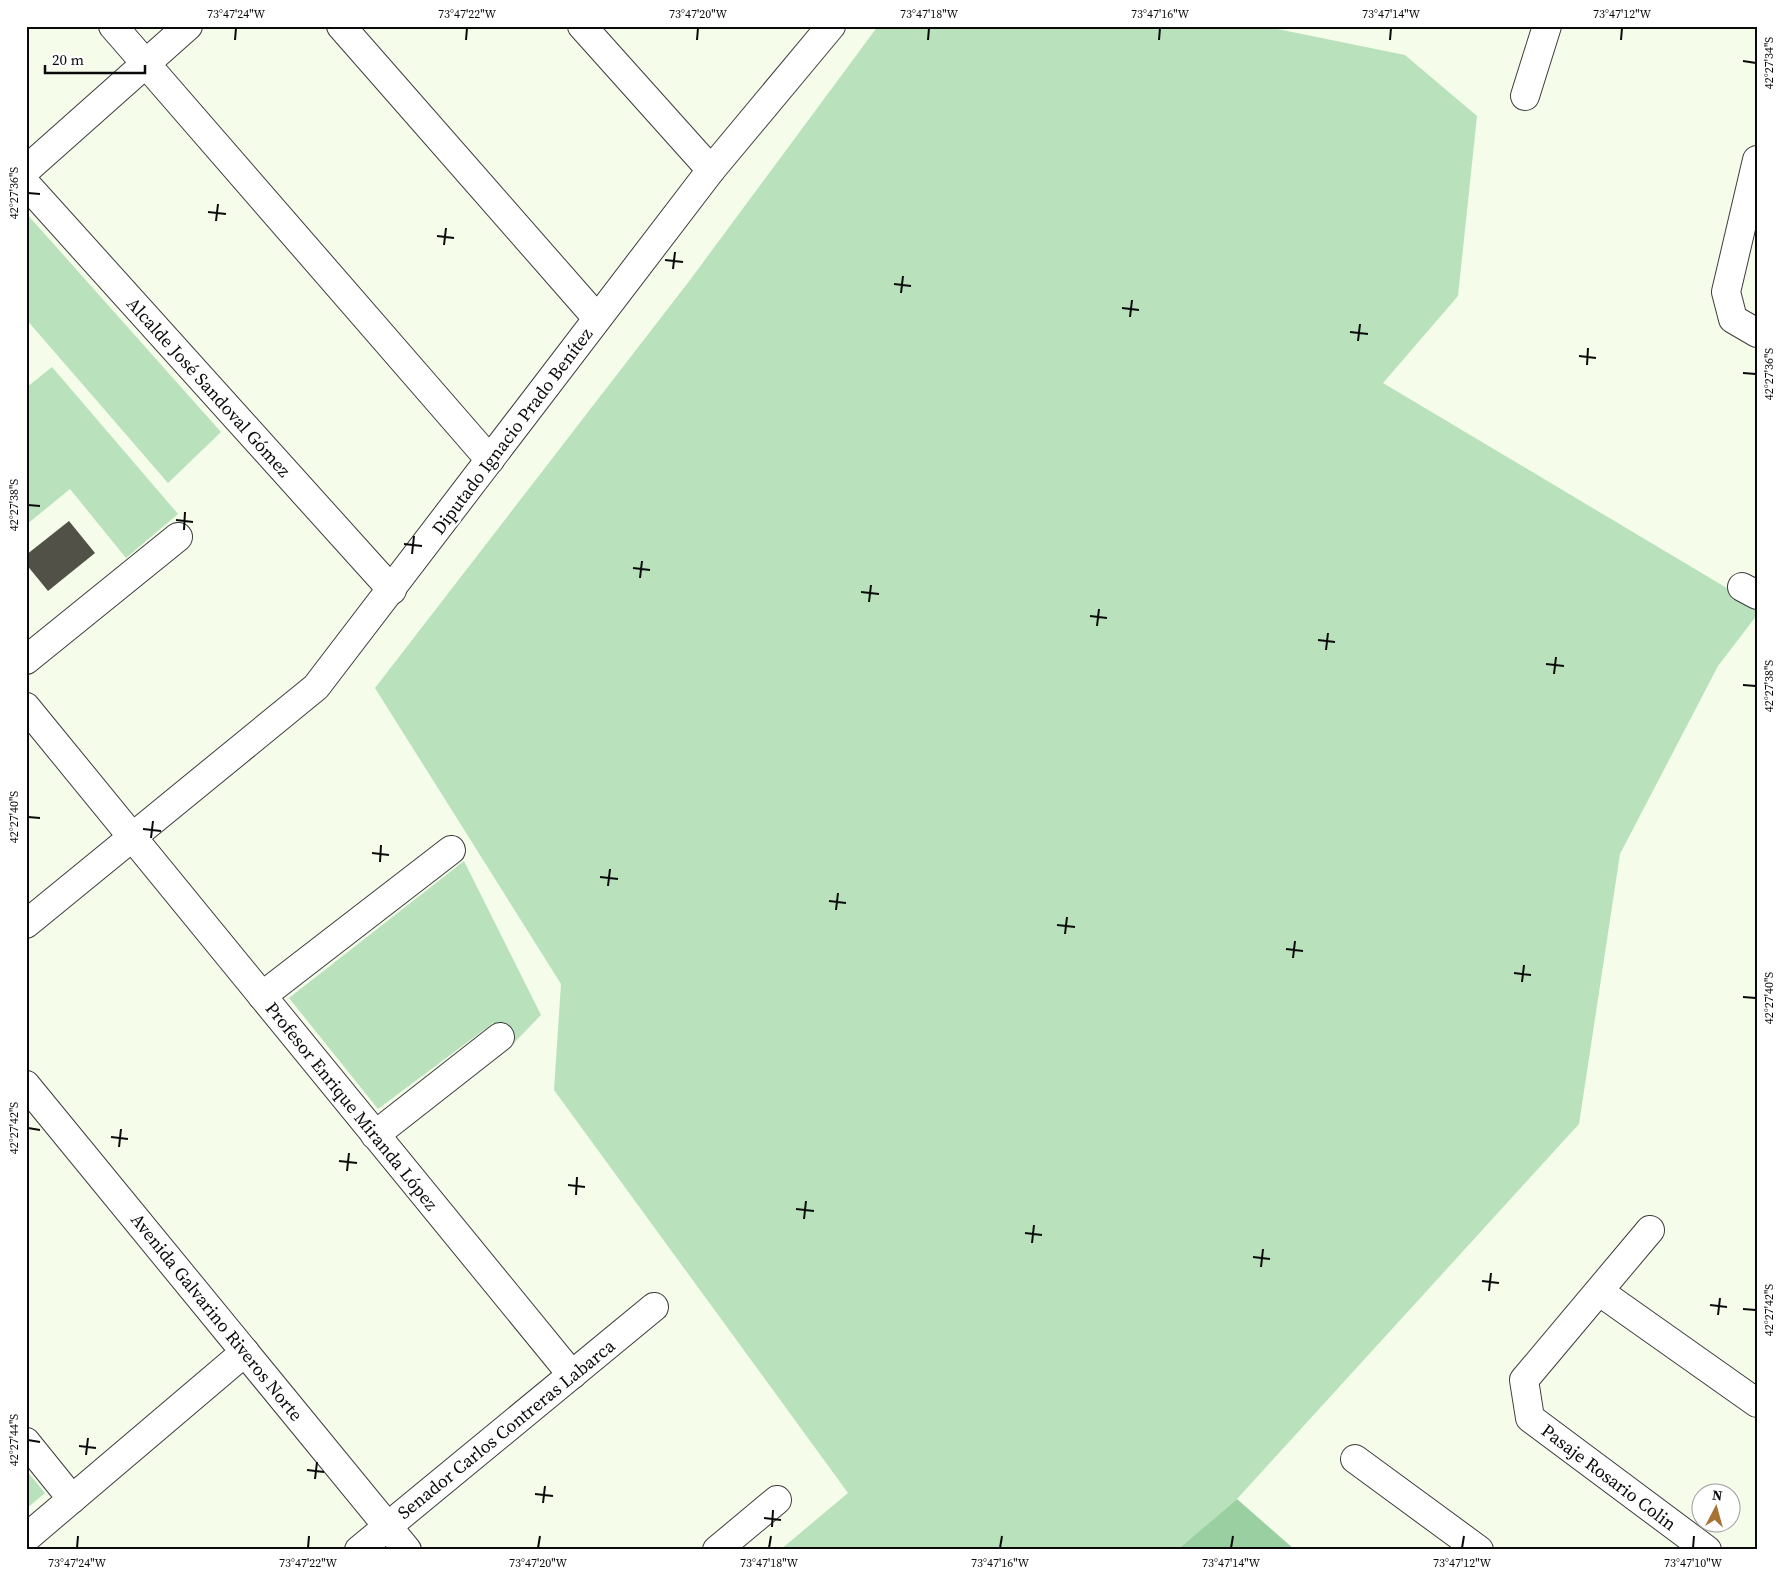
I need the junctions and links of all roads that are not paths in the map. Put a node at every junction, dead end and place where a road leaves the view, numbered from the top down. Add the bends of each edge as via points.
1 (113, 26) edge
2 (188, 26) edge
3 (341, 26) edge
4 (582, 26) edge
5 (1547, 26) edge
6 (826, 29) edge
7 (146, 64) junction
8 (1525, 96) dead end
9 (1757, 160) edge
10 (26, 170) edge
11 (711, 170) junction
12 (26, 184) edge
13 (597, 318) junction
14 (1757, 333) edge
15 (490, 460) junction
16 (178, 537) dead end
17 (392, 590) junction
18 (26, 660) edge
19 (26, 707) edge
20 (133, 837) junction
21 (450, 850) dead end
22 (26, 924) edge
23 (262, 996) junction
24 (500, 1037) dead end
25 (26, 1085) edge
26 (375, 1135) junction
27 (1650, 1230) dead end
28 (1600, 1292) junction
29 (654, 1307) dead end
30 (245, 1352) junction
31 (572, 1375) junction
32 (1757, 1403) edge
33 (26, 1442) edge
34 (1356, 1459) dead end
35 (72, 1499) junction
36 (777, 1500) dead end
37 (388, 1526) junction
38 (26, 1538) edge
39 (359, 1550) edge
40 (408, 1550) edge
41 (717, 1550) edge
42 (1479, 1550) edge
43 (1707, 1550) edge

1 - 7 street
2 - 7 street
3 - 13 street
4 - 11 street
5 - 8 street
6 - 11 street, Diputado Ignacio Prado Benítez
7 - 10 street
7 - 15 street
9 - 14 street via 1726,292 1733,319
11 - 13 street, Diputado Ignacio Prado Benítez
12 - 17 street, Alcalde José Sandoval Gómez
13 - 15 street, Diputado Ignacio Prado Benítez
15 - 17 street, Diputado Ignacio Prado Benítez
16 - 18 street
17 - 20 street, Diputado Ignacio Prado Benítez via 316,687
19 - 20 street, Profesor Enrique Miranda López
20 - 22 street, Diputado Ignacio Prado Benítez
20 - 23 street, Profesor Enrique Miranda López
21 - 23 street
23 - 26 street, Profesor Enrique Miranda López
24 - 26 street
25 - 30 street, Avenida Galvarino Riveros Norte
26 - 31 street, Profesor Enrique Miranda López
27 - 28 street, Pasaje Rosario Colin
28 - 32 street
28 - 43 street, Pasaje Rosario Colin via 1524,1380 1530,1418
29 - 31 street, Senador Carlos Contreras Labarca
30 - 35 street
30 - 37 street, Avenida Galvarino Riveros Norte
31 - 37 street, Senador Carlos Contreras Labarca
33 - 35 street
34 - 42 street
35 - 38 street
36 - 41 street
37 - 39 street, Senador Carlos Contreras Labarca
37 - 40 street, Avenida Galvarino Riveros Norte

